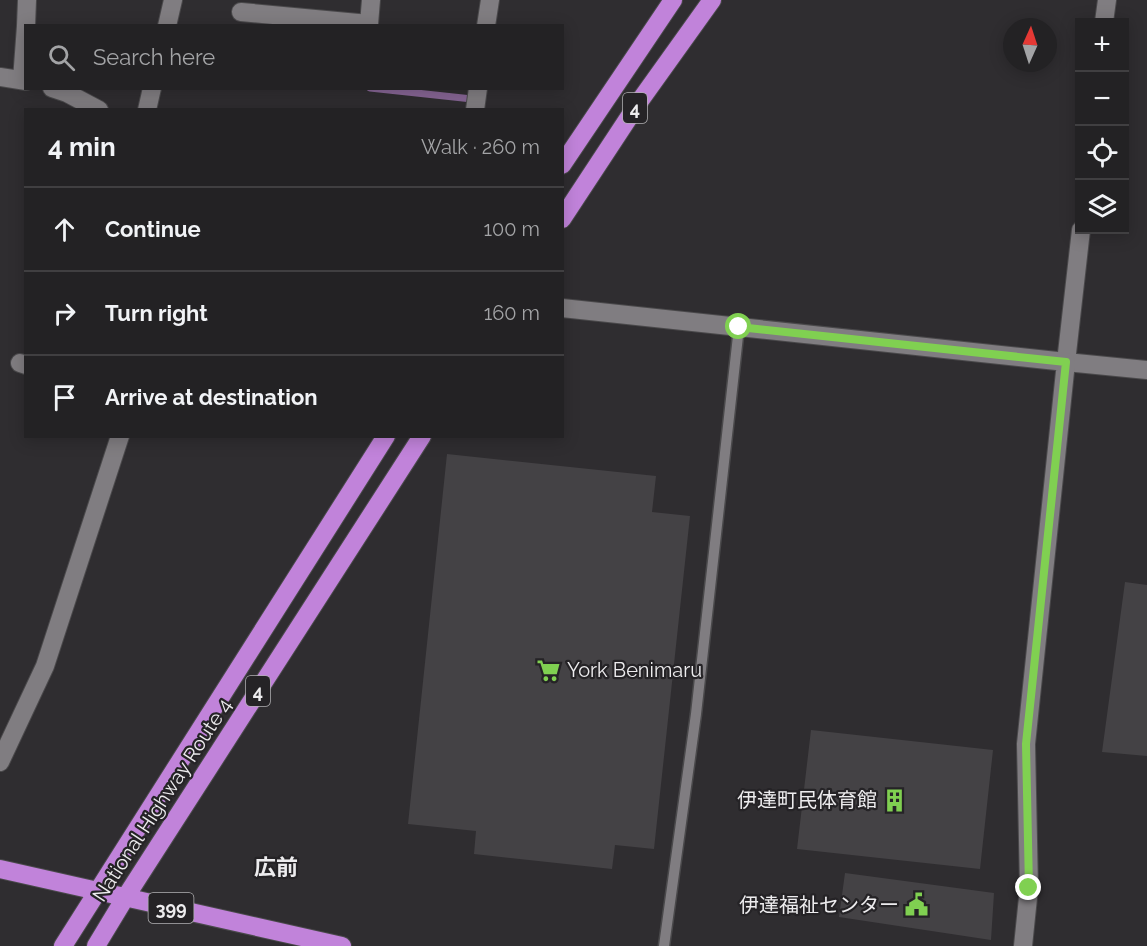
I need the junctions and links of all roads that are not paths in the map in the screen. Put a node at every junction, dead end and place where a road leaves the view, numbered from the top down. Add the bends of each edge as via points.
1 (27, 0) edge
2 (173, 0) edge
3 (371, 0) edge
4 (490, 0) edge
5 (673, 0) edge
6 (712, 0) edge
7 (1107, 0) edge
8 (241, 12) dead end
9 (1105, 18) edge
10 (26, 24) edge
11 (167, 24) edge
12 (486, 24) edge
13 (0, 77) edge
14 (24, 81) edge
15 (58, 90) edge
16 (152, 90) edge
17 (478, 90) edge
18 (95, 108) edge
19 (147, 108) edge
20 (475, 108) edge
21 (564, 162) edge
22 (564, 216) edge
23 (1081, 234) edge
24 (564, 308) edge
25 (739, 327) junction
26 (1066, 362) junction
27 (1147, 370) edge
28 (119, 438) edge
29 (385, 438) edge
30 (421, 438) edge
31 (0, 762) edge
32 (0, 869) edge
33 (97, 892) junction
34 (125, 898) junction
35 (63, 946) edge
36 (96, 946) edge
37 (342, 946) edge
38 (664, 946) edge
39 (1023, 946) edge

1 - 10 street
2 - 11 street
3 - 8 street via 369,24
4 - 12 street
5 - 21 highway, 4
6 - 22 highway, 4
7 - 9 street
13 - 14 street
15 - 18 street
16 - 19 street
17 - 20 street
23 - 26 street
24 - 25 street
25 - 26 street
25 - 38 lane via 696,714
26 - 27 street
26 - 39 street via 1026,744 1029,888
28 - 31 street via 45,666
29 - 33 highway, National Highway Route 4 / 4
30 - 34 highway, National Highway Route 4 / 4
32 - 33 highway, 399
33 - 34 highway, 399
33 - 35 highway, National Highway Route 4 / 4
34 - 36 highway, National Highway Route 4 / 4
34 - 37 highway, 399

